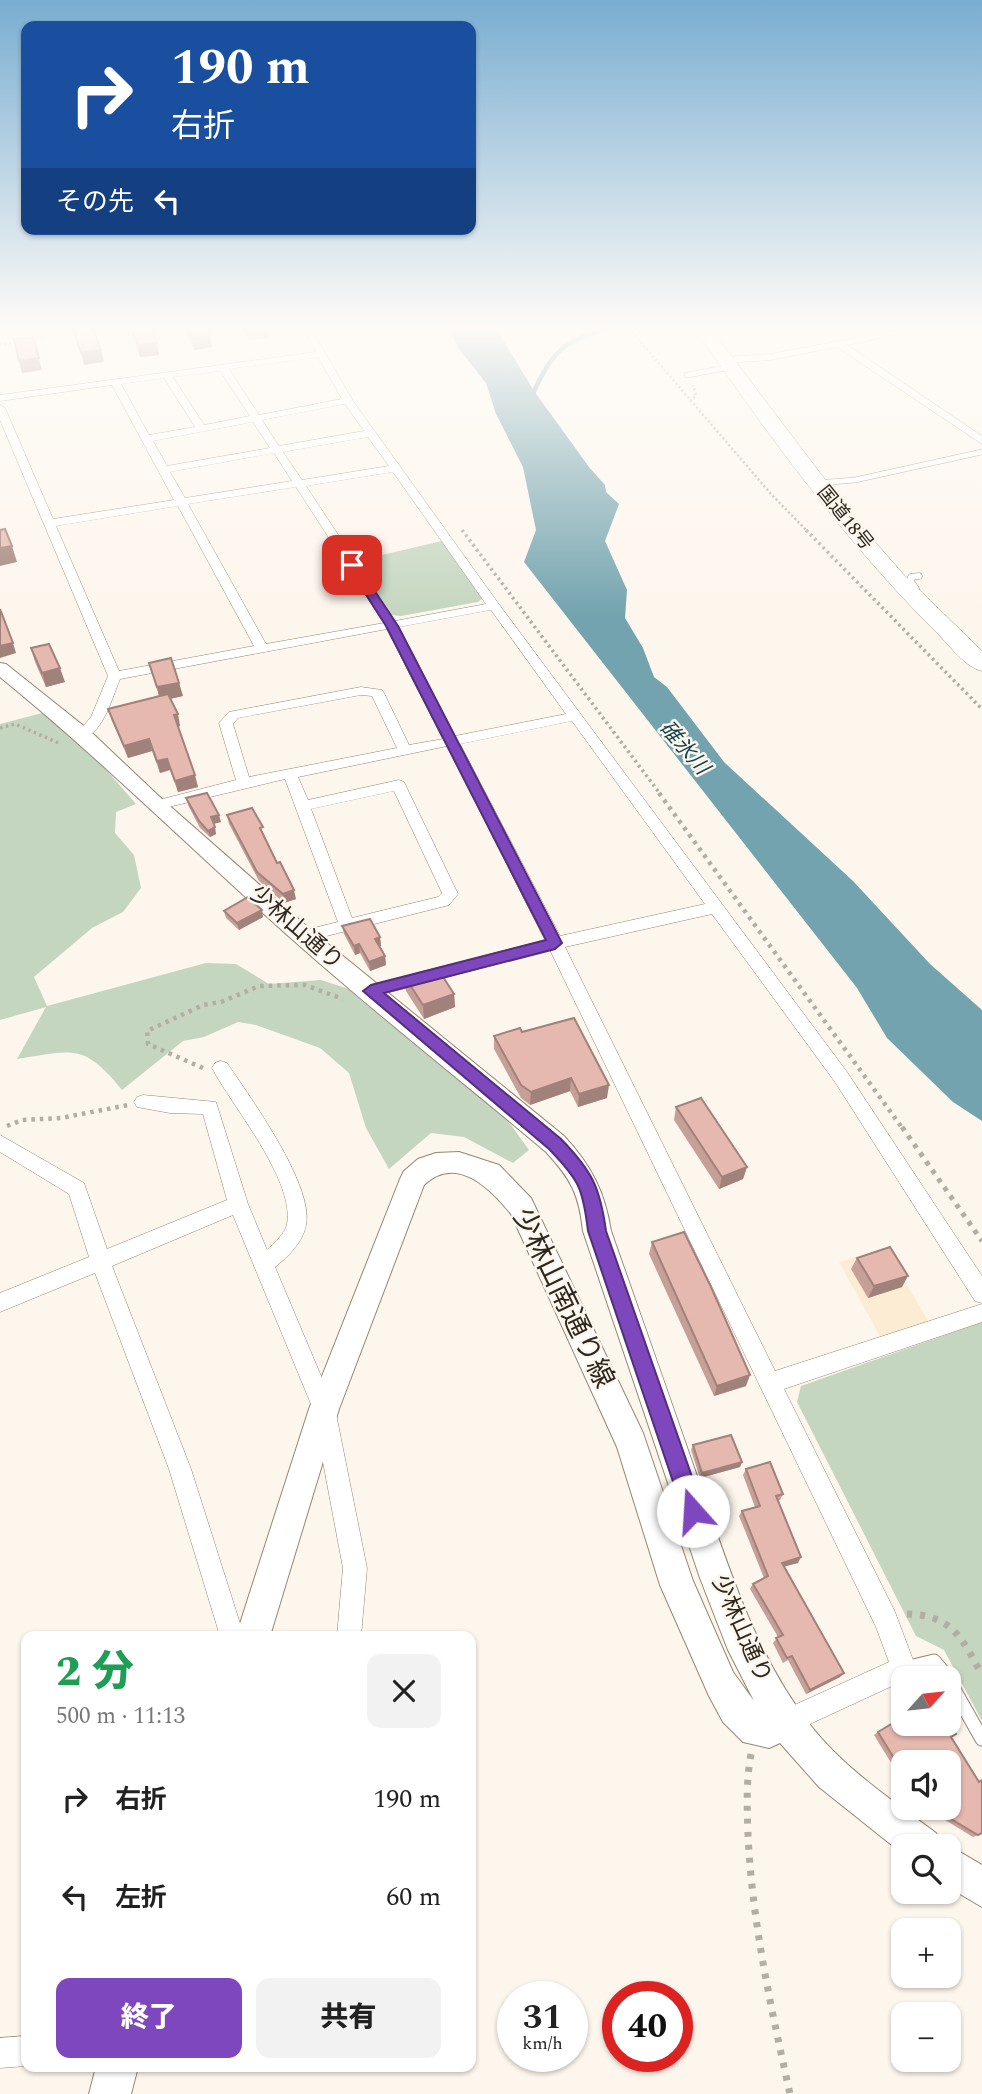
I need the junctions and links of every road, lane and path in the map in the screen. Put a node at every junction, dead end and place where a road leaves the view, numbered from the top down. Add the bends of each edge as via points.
1 (7, 423) edge
2 (137, 423) edge
3 (197, 423) edge
4 (236, 423) edge
5 (260, 423) edge
6 (364, 423) edge
7 (710, 423) edge
8 (775, 423) edge
9 (787, 423) edge
10 (955, 423) edge
11 (201, 429) junction
12 (371, 433) junction
13 (146, 439) junction
14 (982, 441) edge
15 (278, 450) junction
16 (982, 452) edge
17 (396, 468) junction
18 (162, 470) junction
19 (837, 481) junction
20 (816, 483) junction
21 (299, 484) junction
22 (180, 503) junction
23 (51, 523) junction
24 (456, 523) dead end
25 (495, 606) junction
26 (392, 626) junction
27 (974, 644) edge
28 (262, 649) junction
29 (982, 664) edge
30 (0, 668) edge
31 (115, 676) junction
32 (982, 709) edge
33 (576, 716) junction
34 (0, 728) edge
35 (83, 735) junction
36 (450, 741) junction
37 (405, 751) junction
38 (105, 756) junction
39 (290, 773) junction
40 (244, 783) junction
41 (156, 805) junction
42 (304, 806) junction
43 (716, 907) junction
44 (347, 925) junction
45 (303, 936) junction
46 (555, 943) junction
47 (380, 999) junction
48 (214, 1073) joint
49 (143, 1102) joint
50 (0, 1129) edge
51 (0, 1143) edge
52 (238, 1204) junction
53 (982, 1241) edge
54 (100, 1261) junction
55 (263, 1264) junction
56 (982, 1294) edge
57 (0, 1303) edge
58 (982, 1313) edge
59 (771, 1383) junction
60 (324, 1409) junction
61 (886, 1621) junction
62 (230, 1631) edge
63 (255, 1631) edge
64 (349, 1631) edge
65 (903, 1666) edge
66 (913, 1666) edge
67 (938, 1666) edge
68 (891, 1674) edge
69 (982, 1675) edge
70 (961, 1702) edge
71 (771, 1726) junction
72 (982, 1739) edge
73 (908, 1834) edge
74 (961, 1873) edge
75 (982, 1888) edge
76 (21, 2051) edge
77 (0, 2053) edge
78 (116, 2072) edge
79 (110, 2094) edge
80 (790, 2094) edge

1 - 23 street
2 - 13 street
3 - 11 street
4 - 11 street
5 - 15 street
6 - 12 street
7 - 32 path via 779,503
8 - 20 highway, 国道18号
9 - 19 highway, 国道18号
10 - 14 street
11 - 13 street
12 - 15 street
12 - 17 street
13 - 18 street
15 - 18 street
15 - 21 street
16 - 19 lane
17 - 21 street
17 - 25 street
18 - 22 street
19 - 20 lane
19 - 27 highway, 国道18号
20 - 27 highway, 国道18号 via 883,564
21 - 22 street
21 - 26 street
22 - 23 street
22 - 28 street
23 - 31 street
24 - 53 path via 853,1055
25 - 26 street
25 - 33 street
26 - 28 street
26 - 36 street
27 - 29 highway, 国道18号
28 - 31 street
30 - 35 street, 少林山通り
31 - 35 street via 97,718
33 - 36 street
33 - 43 street
34 - 38 path via 15,724 83,753
35 - 38 street, 少林山通り
36 - 37 street
36 - 46 street
37 - 39 street
37 - 40 street via 377,693 361,691 234,715 226,723
38 - 41 street, 少林山通り
39 - 40 street
39 - 42 street
40 - 41 street
41 - 45 street, 少林山通り
42 - 44 street
42 - 44 street via 399,785 450,894 443,901
43 - 46 street
43 - 56 street via 841,1077
44 - 45 street
45 - 47 street, 少林山通り
46 - 47 street
46 - 59 street
47 - 48 path via 362,1006 305,985 258,986 147,1031 148,1044
47 - 71 street, 少林山通り via 555,1144 580,1170 710,1561
48 - 55 street via 271,1146 298,1207 297,1226 276,1256
49 - 50 path via 61,1118 22,1120
49 - 52 street via 210,1107
51 - 54 street via 77,1189
52 - 54 street
52 - 55 street
54 - 57 street
54 - 62 street via 180,1469
55 - 60 street
58 - 59 street
59 - 61 street
60 - 63 street, 少林山南通り線
60 - 64 street via 355,1568
60 - 71 street, 少林山南通り線 via 413,1179 423,1168 436,1164 465,1162 483,1167 522,1206 632,1444 677,1585 710,1659 736,1709
61 - 65 street
61 - 69 path via 926,1613 951,1624
66 - 67 lane via 934,1661
68 - 71 street
70 - 72 lane
71 - 73 street, 少林山通り
71 - 80 path via 747,1774 748,1850 763,1965
74 - 75 street
76 - 77 street
78 - 79 street

